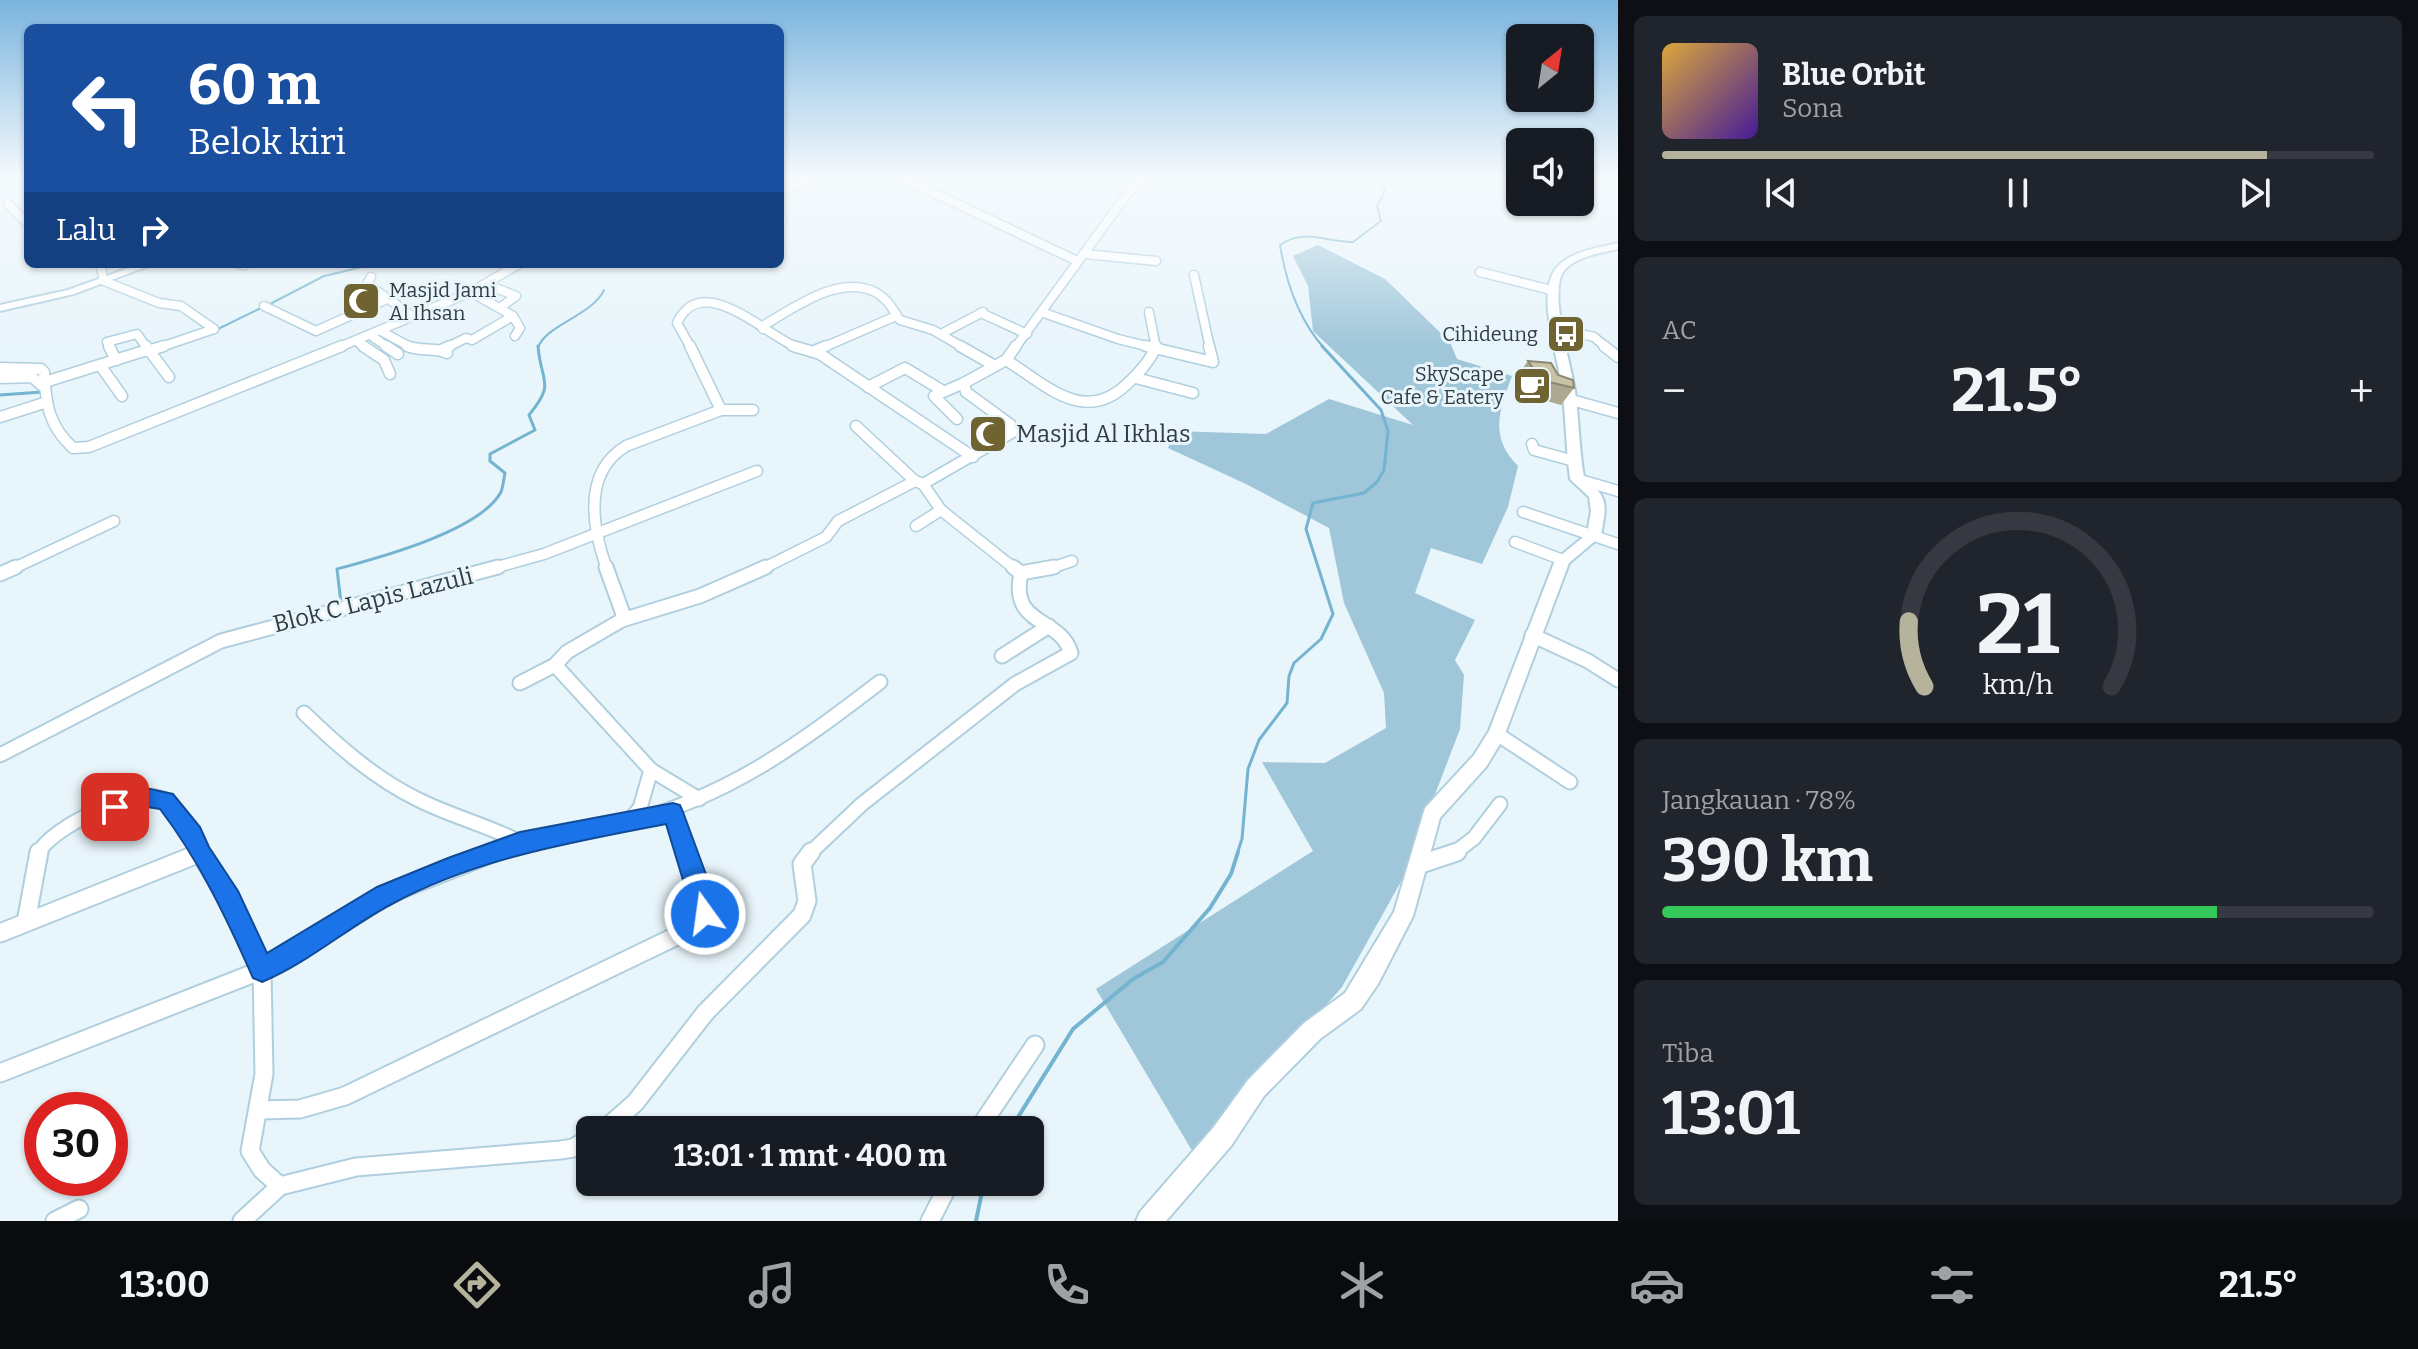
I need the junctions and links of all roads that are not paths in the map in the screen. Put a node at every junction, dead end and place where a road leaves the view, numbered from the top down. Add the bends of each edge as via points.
1 (1025, 233) edge
2 (1099, 233) edge
3 (1618, 246) edge
4 (1081, 258) junction
5 (1156, 261) dead end
6 (101, 268) edge
7 (138, 268) edge
8 (512, 268) edge
9 (1480, 272) dead end
10 (1194, 275) dead end
11 (371, 277) dead end
12 (104, 281) junction
13 (486, 284) junction
14 (1555, 291) junction
15 (471, 292) junction
16 (387, 299) junction
17 (264, 306) dead end
18 (501, 307) junction
19 (0, 308) edge
20 (1149, 312) dead end
21 (1044, 313) junction
22 (513, 316) junction
23 (896, 316) junction
24 (414, 317) junction
25 (763, 329) junction
26 (1558, 329) junction
27 (381, 331) junction
28 (941, 334) junction
29 (1027, 334) junction
30 (370, 335) junction
31 (515, 336) dead end
32 (356, 341) junction
33 (1156, 348) junction
34 (147, 351) junction
35 (814, 351) junction
36 (398, 354) dead end
37 (1618, 357) edge
38 (116, 360) junction
39 (1006, 360) junction
40 (100, 365) junction
41 (995, 366) junction
42 (0, 368) edge
43 (390, 374) dead end
44 (169, 377) dead end
45 (0, 378) edge
46 (1136, 378) junction
47 (964, 383) junction
48 (45, 385) junction
49 (868, 387) junction
50 (229, 391) junction
51 (943, 391) junction
52 (1193, 393) dead end
53 (122, 396) dead end
54 (1568, 399) junction
55 (44, 403) junction
56 (238, 403) dead end
57 (721, 410) junction
58 (753, 410) dead end
59 (1618, 413) edge
60 (0, 417) edge
61 (957, 419) dead end
62 (856, 426) dead end
63 (1532, 444) dead end
64 (973, 457) junction
65 (1576, 470) junction
66 (757, 471) dead end
67 (919, 483) junction
68 (1618, 491) edge
69 (941, 510) junction
70 (1523, 512) dead end
71 (114, 521) dead end
72 (916, 526) dead end
73 (594, 534) junction
74 (1594, 536) junction
75 (1515, 542) dead end
76 (1618, 544) edge
77 (1563, 560) junction
78 (1072, 561) dead end
79 (1021, 573) junction
80 (0, 574) edge
81 (622, 620) junction
82 (1049, 626) junction
83 (1532, 635) junction
84 (1002, 656) dead end
85 (555, 665) junction
86 (1618, 680) edge
87 (880, 682) dead end
88 (520, 683) dead end
89 (304, 713) dead end
90 (1497, 734) junction
91 (0, 755) edge
92 (651, 770) junction
93 (1570, 782) dead end
94 (699, 799) junction
95 (1500, 804) dead end
96 (673, 812) junction
97 (627, 823) junction
98 (520, 842) junction
99 (200, 853) junction
100 (1418, 865) junction
101 (26, 922) junction
102 (0, 933) edge
103 (262, 970) junction
104 (1035, 1045) dead end
105 (0, 1073) edge
106 (260, 1110) junction
107 (620, 1116) edge
108 (987, 1116) edge
109 (576, 1146) edge
110 (280, 1186) junction
111 (943, 1196) edge
112 (79, 1209) dead end
113 (254, 1217) edge
114 (55, 1221) edge
115 (930, 1221) edge
116 (1149, 1221) edge

1 - 4 street
2 - 4 street
3 - 14 main road via 1568,263 1558,273
4 - 5 street
4 - 21 street
6 - 12 street
7 - 12 street
8 - 13 street
9 - 14 street
10 - 33 street via 1214,361
11 - 16 street via 367,284
12 - 19 street
12 - 34 street via 181,306 214,329
13 - 15 street
13 - 18 street via 516,296
14 - 26 main road
15 - 18 street
15 - 24 street
16 - 17 street via 316,331
16 - 24 street
18 - 22 street
20 - 33 street
21 - 29 street
21 - 33 street
22 - 27 street via 472,340 432,354
22 - 31 street via 520,328
23 - 25 street via 889,302 870,291 839,289
23 - 28 street
23 - 35 street
24 - 27 street
25 - 35 street
25 - 57 street via 707,299 688,304 678,315 677,323
26 - 37 street via 1594,337
26 - 54 main road
27 - 30 street
28 - 29 street via 982,312
28 - 41 street
29 - 39 street
30 - 32 street
30 - 36 street
32 - 43 street via 384,360
32 - 50 street
33 - 46 street
34 - 38 street
34 - 38 street via 137,334 109,342
34 - 44 street
35 - 49 street
38 - 40 street
39 - 41 street
39 - 46 street via 1079,404 1100,400
40 - 48 street
40 - 53 street
41 - 47 street
42 - 48 street via 37,367 44,372
45 - 48 street via 32,377
46 - 52 street
47 - 51 street
47 - 64 street via 966,392 1014,430
48 - 55 street
49 - 51 street via 906,368
49 - 64 street
50 - 55 street via 80,448 73,448 51,426
50 - 56 street
51 - 61 street via 935,401
54 - 59 street
54 - 65 main road
55 - 60 street
57 - 58 street
57 - 73 street via 613,454 593,496
62 - 67 street
63 - 65 street via 1534,450
64 - 67 street
65 - 68 street
65 - 74 main road via 1596,495
66 - 73 street, Blok C Lapis Lazuli
67 - 69 street
67 - 81 street via 838,521 823,539 664,611
69 - 72 street
69 - 79 street
70 - 74 street
71 - 80 street
73 - 81 street
73 - 91 street, Blok C Lapis Lazuli via 488,571 221,641
74 - 76 street
74 - 77 main road
75 - 77 street
77 - 83 main road
78 - 79 street
79 - 82 street via 1019,603
81 - 85 street via 567,652
82 - 84 street
82 - 107 street via 1071,653 1015,684 809,852 802,864 807,901 802,915 705,1013
83 - 86 street
83 - 90 main road
85 - 88 street
85 - 92 street
87 - 94 street via 749,777
89 - 98 street via 355,762 408,796
90 - 93 street
90 - 100 main road via 1432,814
92 - 94 street
92 - 97 street via 640,808
94 - 96 street
95 - 100 street via 1461,852
96 - 97 street
96 - 106 street via 706,907 693,928 345,1096 300,1109
97 - 98 street
98 - 103 street via 386,895
99 - 101 street
99 - 101 street via 166,801 141,796 64,827 41,847
99 - 103 street via 230,899
100 - 116 main road via 1403,916 1353,1001 1312,1031 1256,1088 1222,1137
101 - 102 street
103 - 105 street
103 - 106 street
104 - 108 street
106 - 110 street via 250,1151
109 - 110 street via 356,1167
110 - 113 street
111 - 115 street
112 - 114 street

